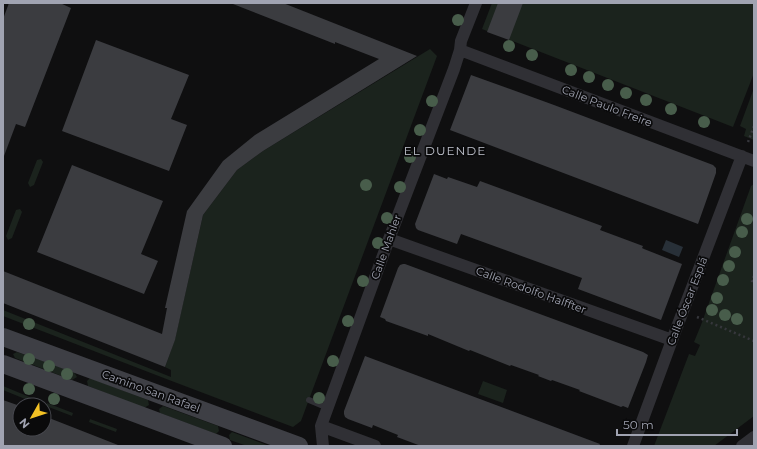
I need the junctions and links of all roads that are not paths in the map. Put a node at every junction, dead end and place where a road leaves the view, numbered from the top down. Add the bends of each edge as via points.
1 (476, 3) edge
2 (460, 50) junction
3 (742, 156) junction
4 (754, 161) edge
5 (389, 239) junction
6 (3, 337) edge
7 (672, 340) junction
8 (3, 364) edge
9 (309, 400) dead end
10 (328, 408) junction
11 (321, 426) junction
12 (754, 437) edge
13 (223, 446) edge
14 (299, 446) edge
15 (323, 446) edge
16 (375, 446) edge
17 (633, 446) edge
18 (742, 446) edge

1 - 2 street, Calle Mahler
2 - 3 street, Calle Paulo Freire
2 - 5 street, Calle Mahler
3 - 4 street, Calle Paulo Freire
3 - 7 street, Calle Óscar Esplá
5 - 7 street, Calle Rodolfo Halffter
5 - 10 street, Calle Mahler
6 - 14 main road, Camino San Rafael
7 - 17 street, Calle Óscar Esplá
8 - 13 main road
9 - 10 lane
10 - 11 street, Calle Mahler
11 - 15 street, Calle Mahler
11 - 16 street
12 - 18 street

